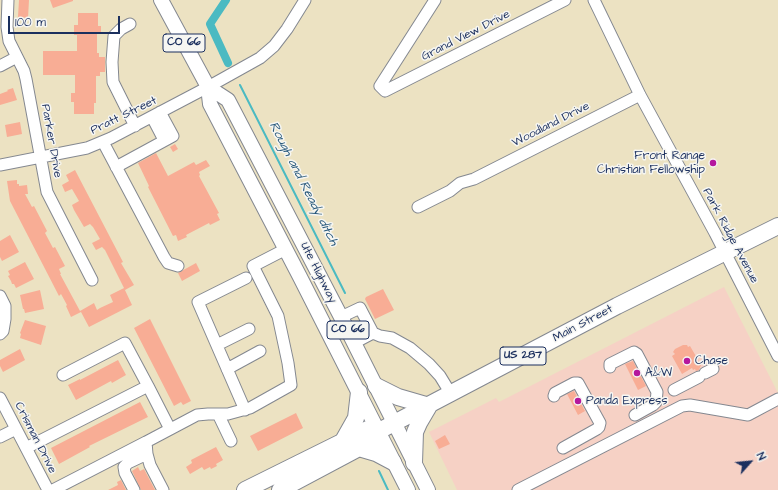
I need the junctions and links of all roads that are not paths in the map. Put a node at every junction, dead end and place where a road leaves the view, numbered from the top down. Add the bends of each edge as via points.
1 (8, 0) edge
2 (161, 0) edge
3 (305, 0) edge
4 (435, 0) edge
5 (565, 0) edge
6 (594, 0) edge
7 (130, 24) dead end
8 (17, 57) junction
9 (0, 66) edge
10 (208, 87) junction
11 (640, 94) junction
12 (156, 114) junction
13 (135, 126) junction
14 (103, 142) junction
15 (40, 158) junction
16 (0, 165) edge
17 (116, 167) junction
18 (418, 207) dead end
19 (778, 226) edge
20 (286, 249) junction
21 (724, 252) junction
22 (178, 266) dead end
23 (246, 278) dead end
24 (92, 280) dead end
25 (0, 296) edge
26 (341, 317) junction
27 (249, 329) dead end
28 (373, 333) junction
29 (0, 334) edge
30 (354, 343) junction
31 (217, 345) junction
32 (260, 352) dead end
33 (778, 356) edge
34 (610, 367) dead end
35 (227, 369) junction
36 (706, 373) dead end
37 (63, 375) dead end
38 (148, 386) junction
39 (376, 386) junction
40 (674, 390) dead end
41 (358, 392) junction
42 (451, 394) junction
43 (554, 396) dead end
44 (0, 398) edge
45 (778, 399) edge
46 (429, 406) junction
47 (245, 410) junction
48 (218, 414) junction
49 (635, 415) dead end
50 (394, 423) junction
51 (16, 429) junction
52 (170, 429) junction
53 (379, 431) junction
54 (0, 437) edge
55 (231, 441) dead end
56 (343, 441) junction
57 (146, 442) junction
58 (26, 448) junction
59 (359, 448) junction
60 (563, 448) dead end
61 (147, 454) junction
62 (393, 462) junction
63 (414, 463) junction
64 (48, 490) edge
65 (53, 490) edge
66 (134, 490) edge
67 (164, 490) edge
68 (245, 490) edge
69 (280, 490) edge
70 (408, 490) edge
71 (428, 490) edge
72 (518, 490) edge

1 - 8 street, Parker Drive via 9,41
2 - 10 main road, Ute Highway / CO 66
3 - 10 street, Pratt Street via 274,46 260,58
4 - 5 street, Grand View Drive via 380,86 385,91
6 - 11 street, Park Ridge Avenue
7 - 13 street via 114,36 112,62 114,82
8 - 9 street
8 - 15 street, Parker Drive via 26,79
10 - 12 street, Pratt Street
10 - 20 main road, Ute Highway / CO 66 via 210,104
10 - 26 main road, Ute Highway / CO 66 via 228,100
11 - 18 street, Woodland Drive via 474,179 460,183
11 - 21 street, Park Ridge Avenue
12 - 13 street, Pratt Street
12 - 17 street via 169,138
13 - 14 street, Pratt Street
14 - 15 street, Pratt Street via 80,150
14 - 17 street
15 - 16 street, Pratt Street
15 - 24 street, Parker Drive via 47,192
17 - 22 street via 164,257 172,266
19 - 21 highway, US 287
20 - 41 main road, Ute Highway / CO 66
20 - 47 street via 253,266 278,316 291,385
21 - 33 street, Park Ridge Avenue
21 - 42 highway, Main Street / US 287
23 - 31 street via 198,302
25 - 29 street via 5,306 5,319
26 - 28 street via 360,308
26 - 30 main road, Ute Highway / CO 66
27 - 31 street
28 - 30 street
28 - 42 street via 392,338 410,348 440,376
30 - 39 main road, Ute Highway / CO 66
31 - 35 street
32 - 35 street
34 - 49 street via 610,364 634,352 657,392 656,402
35 - 47 street
36 - 40 street
37 - 38 street via 125,344
38 - 52 street
38 - 58 street
39 - 46 highway via 398,397
39 - 50 main road, Ute Highway / CO 66
41 - 53 main road, Ute Highway / CO 66
41 - 56 highway via 356,418
42 - 46 highway, Main Street / US 287
43 - 60 street via 555,393 578,383 600,423 597,429
44 - 51 street, Crisman Drive
45 - 72 street via 748,414 682,406
46 - 50 highway, Main Street / US 287
46 - 63 highway via 415,432
47 - 48 street
48 - 52 street via 197,415
48 - 55 street
50 - 53 highway, Main Street / US 287
50 - 63 main road, Ute Highway / CO 66
51 - 54 street
51 - 58 street, Crisman Drive
52 - 57 street
53 - 56 highway, Main Street / US 287 via 368,429
53 - 59 highway, Main Street / US 287 via 374,440
53 - 62 main road, Ute Highway / CO 66
56 - 68 highway, Main Street / US 287
57 - 61 street
57 - 65 street
58 - 64 street, Crisman Drive
59 - 62 highway
59 - 69 highway, Main Street / US 287
61 - 66 street via 124,467 124,473
61 - 67 street
62 - 70 main road, Ute Highway / CO 66
63 - 71 main road, Ute Highway / CO 66

